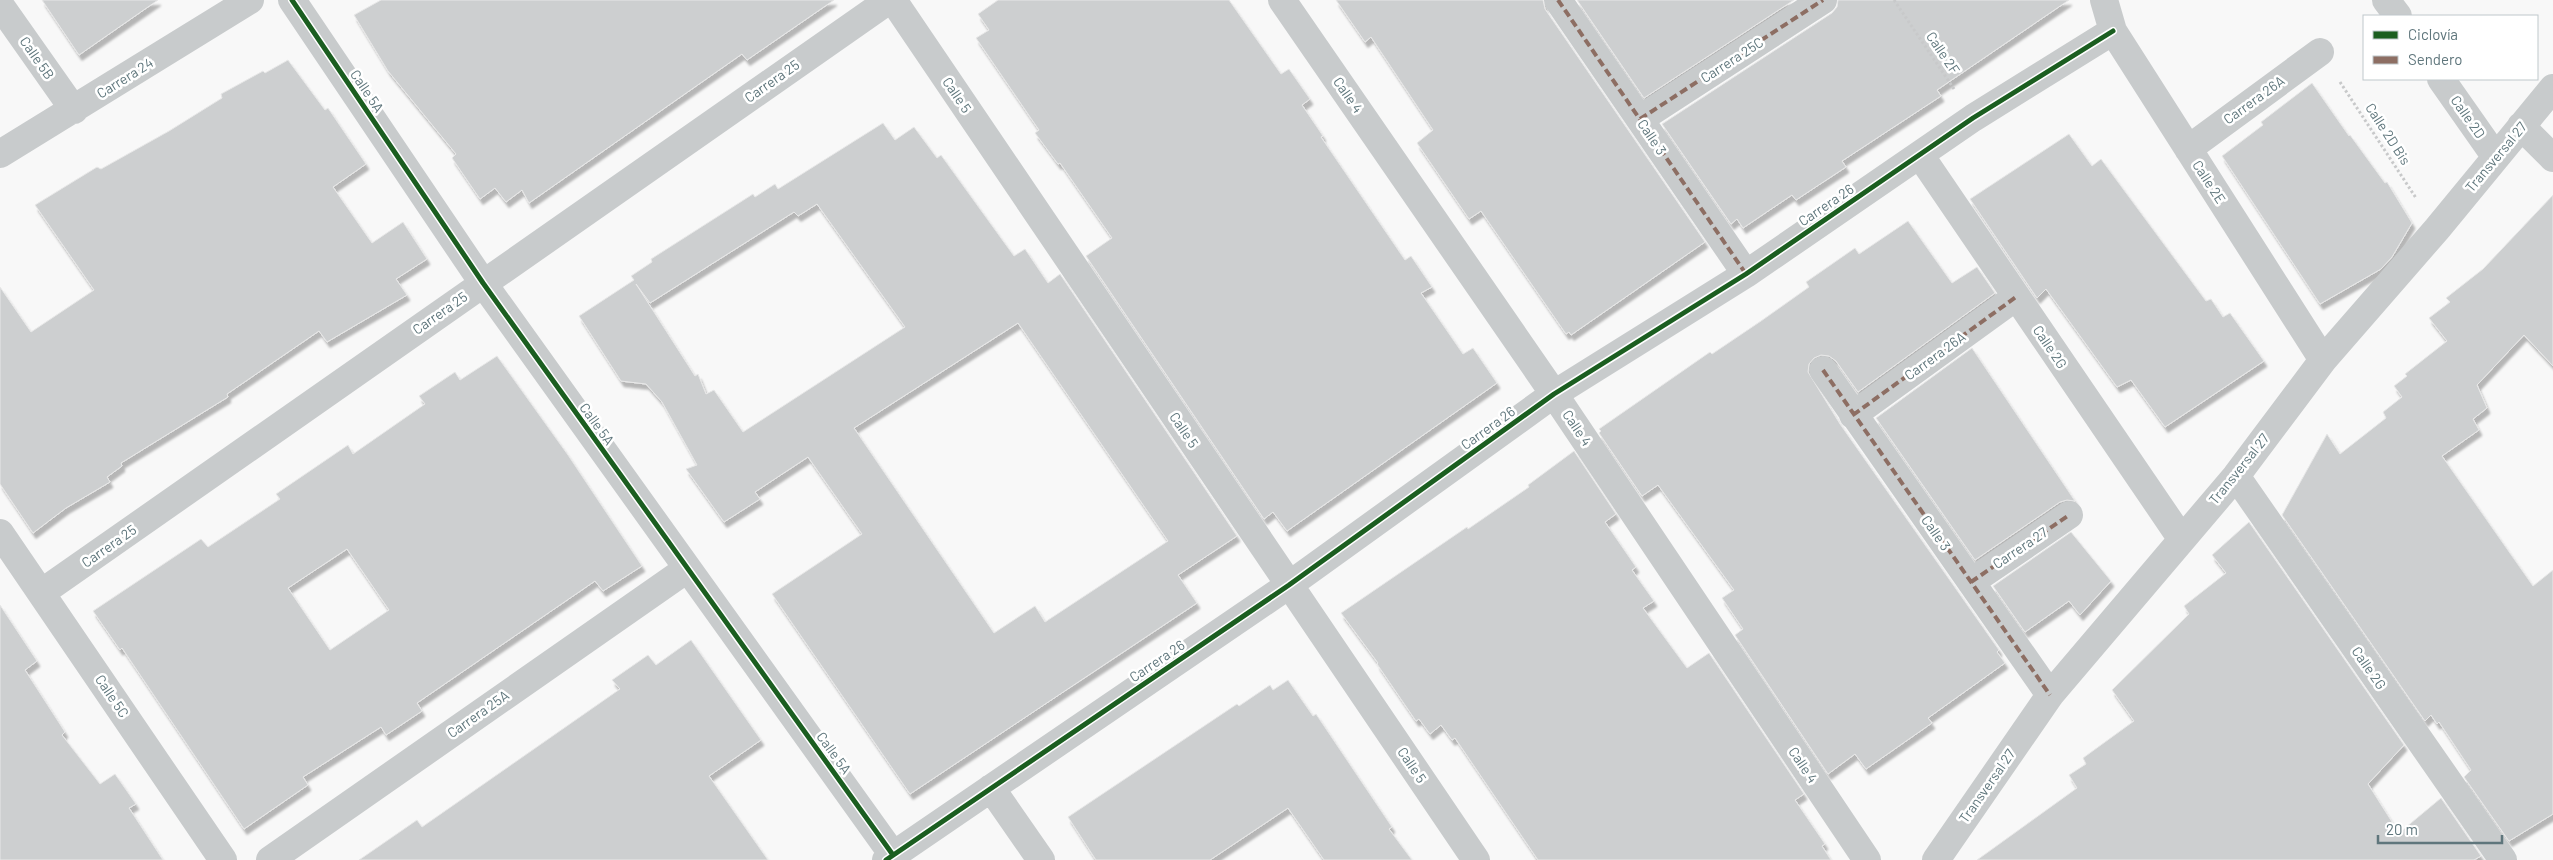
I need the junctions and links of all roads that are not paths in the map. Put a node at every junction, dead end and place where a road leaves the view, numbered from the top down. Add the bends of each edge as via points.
1 (250, 0) edge
2 (292, 0) edge
3 (889, 0) edge
4 (893, 0) edge
5 (1282, 0) edge
6 (1558, 0) edge
7 (1824, 0) edge
8 (2104, 0) edge
9 (2386, 0) edge
10 (0, 6) edge
11 (2397, 15) edge
12 (2113, 31) junction
13 (2320, 52) road end
14 (2442, 80) edge
15 (2553, 88) edge
16 (74, 110) junction
17 (1640, 119) junction
18 (2521, 126) junction
19 (2188, 149) junction
20 (0, 154) edge
21 (1920, 155) junction
22 (2496, 156) junction
23 (2553, 158) edge
24 (1746, 274) junction
25 (482, 283) junction
26 (2016, 297) junction
27 (2323, 360) junction
28 (1823, 370) dead end
29 (1554, 394) junction
30 (1854, 414) junction
31 (2236, 476) junction
32 (2069, 515) dead end
33 (0, 533) edge
34 (2181, 538) junction
35 (687, 569) junction
36 (1971, 582) junction
37 (1289, 585) junction
38 (41, 593) junction
39 (2050, 695) junction
40 (991, 788) junction
41 (890, 857) edge
42 (223, 860) edge
43 (270, 860) edge
44 (1041, 860) edge
45 (1476, 860) edge
46 (1867, 860) edge
47 (1936, 860) edge
48 (2503, 860) edge

1 - 16 street, Carrera 24
2 - 25 street, Calle 5A
3 - 25 street, Carrera 25
4 - 37 street, Calle 5
5 - 29 street, Calle 4
6 - 17 street, Calle 3
7 - 17 street, Carrera 25C
8 - 12 street, Calle 2E
9 - 11 street
10 - 16 street, Calle 5B
12 - 19 street, Calle 2E
12 - 21 street, Carrera 26
13 - 19 street, Carrera 26A
14 - 22 street, Calle 2D
15 - 18 street, Transversal 27
16 - 20 street, Carrera 24
17 - 24 street, Calle 3
18 - 22 street, Transversal 27
18 - 23 street
19 - 27 street, Calle 2E
21 - 24 street, Carrera 26
21 - 26 street, Calle 2G
22 - 27 street, Transversal 27 via 2437,230
24 - 29 street, Carrera 26
25 - 35 street, Calle 5A
25 - 38 street, Carrera 25
26 - 30 street, Carrera 26A
26 - 34 street, Calle 2G
27 - 31 street, Transversal 27
28 - 30 street, Calle 3
29 - 37 street, Carrera 26
29 - 46 street, Calle 4
30 - 36 street, Calle 3
31 - 34 street, Transversal 27
31 - 48 street, Calle 2G
32 - 36 street, Carrera 27
33 - 38 street, Calle 5C
34 - 39 street, Transversal 27
35 - 41 street, Calle 5A
35 - 43 street, Carrera 25A
36 - 39 street, Calle 3
37 - 40 street, Carrera 26
37 - 45 street, Calle 5
38 - 42 street, Calle 5C
39 - 47 street, Transversal 27
40 - 41 street, Carrera 26
40 - 44 street

